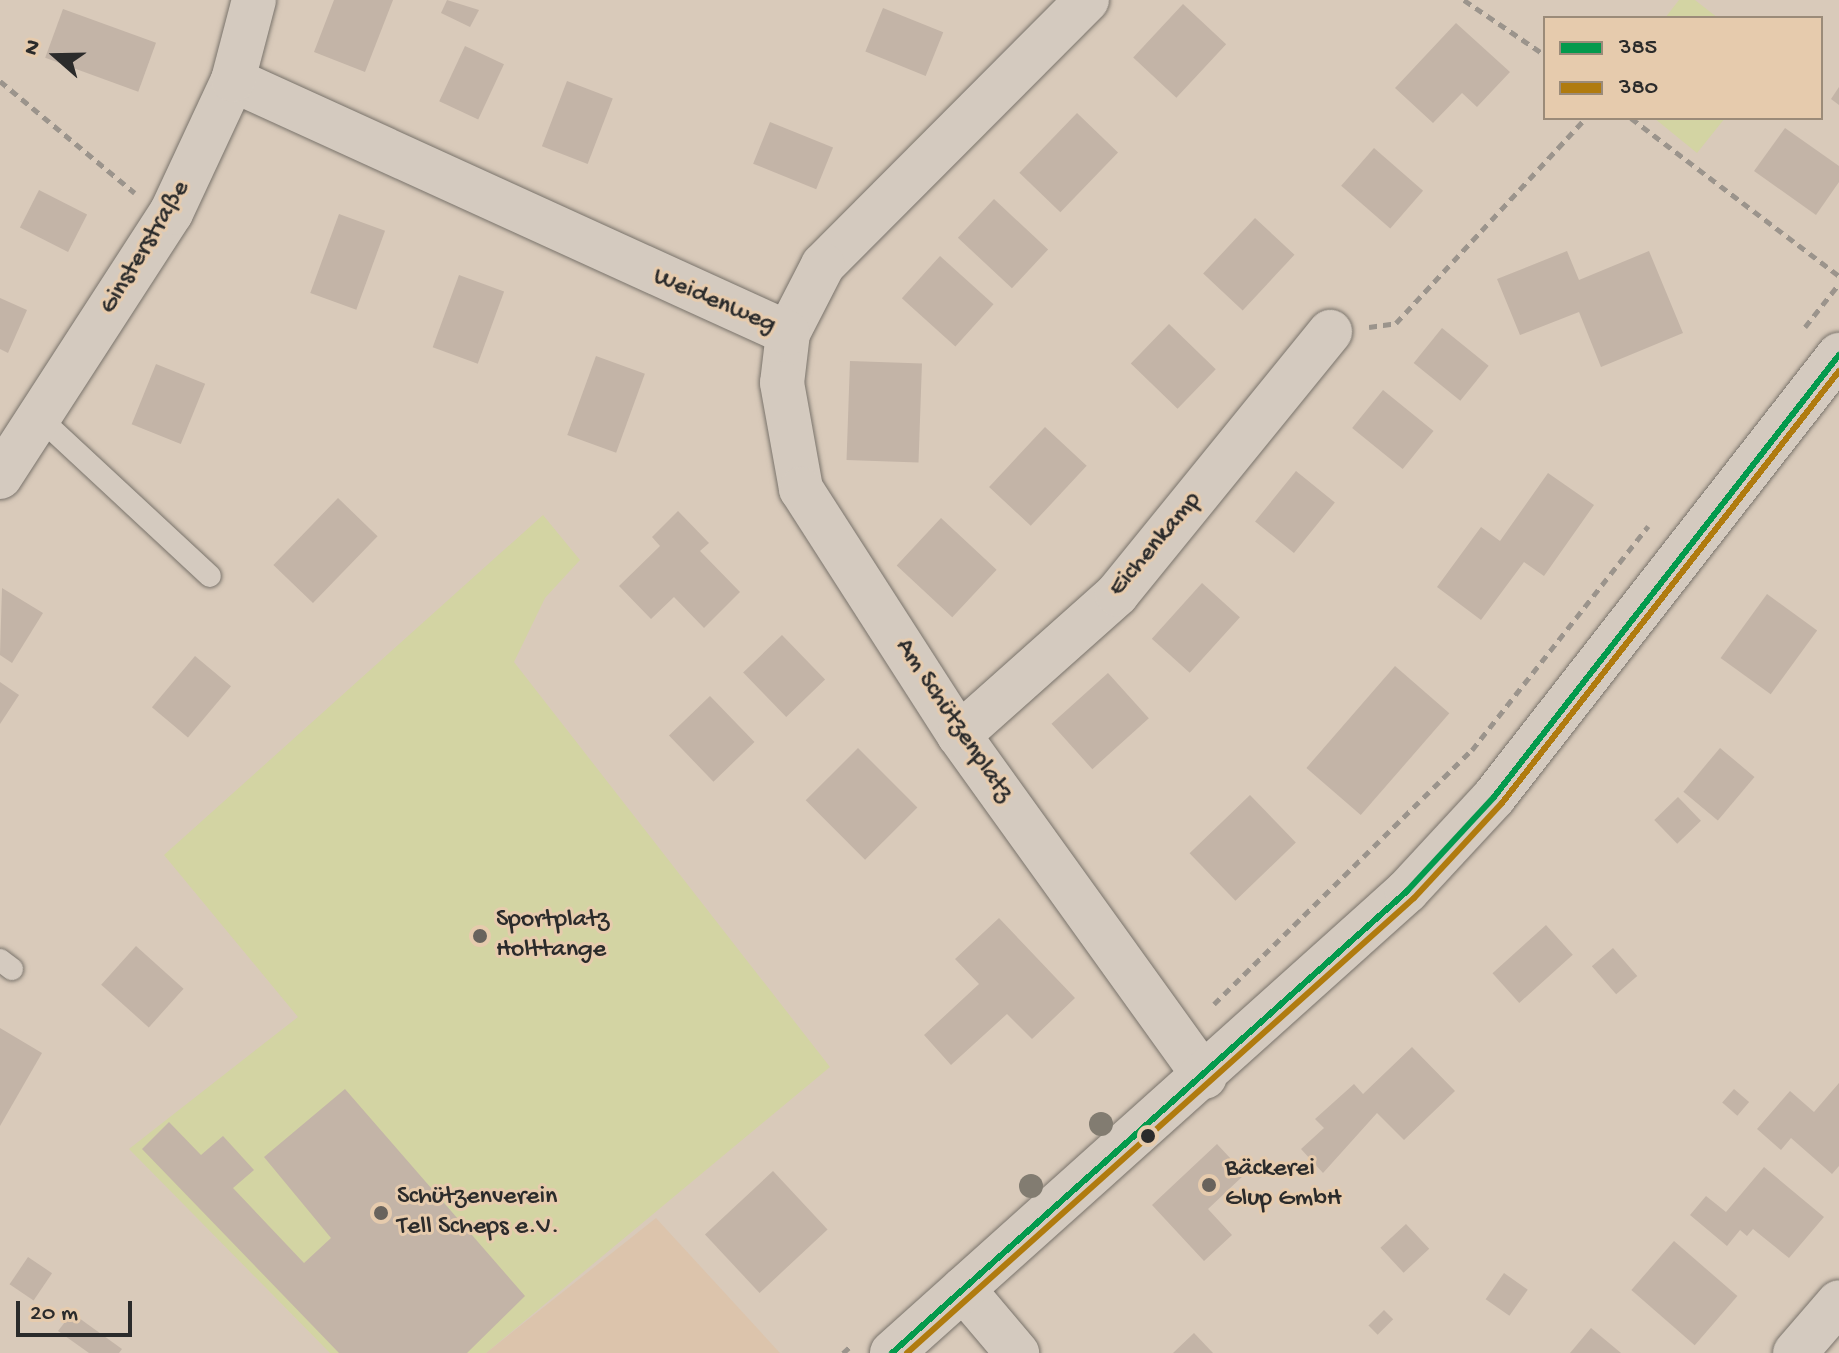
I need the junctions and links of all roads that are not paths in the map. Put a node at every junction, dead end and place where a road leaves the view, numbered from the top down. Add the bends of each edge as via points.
1 (254, 0) edge
2 (1087, 0) edge
3 (233, 80) junction
4 (1330, 332) road end
5 (788, 333) junction
6 (1839, 355) edge
7 (42, 420) junction
8 (0, 477) edge
9 (210, 576) dead end
10 (959, 735) junction
11 (1205, 1077) junction
12 (963, 1289) junction
13 (1839, 1302) edge
14 (879, 1343) edge
15 (1017, 1353) edge
16 (1795, 1353) edge

1 - 3 street, Ginsterstraße
2 - 5 street, Weidenweg via 823,265
3 - 5 street, Weidenweg
3 - 7 street, Ginsterstraße via 171,213
4 - 10 street, Eichenkamp via 1117,594
5 - 10 street, Am Schützenplatz via 782,383 801,489
6 - 11 street via 1494,797 1407,891
7 - 8 street, Ginsterstraße
7 - 9 lane
10 - 11 street, Am Schützenplatz
11 - 12 street
12 - 14 street
12 - 15 street
13 - 16 street

